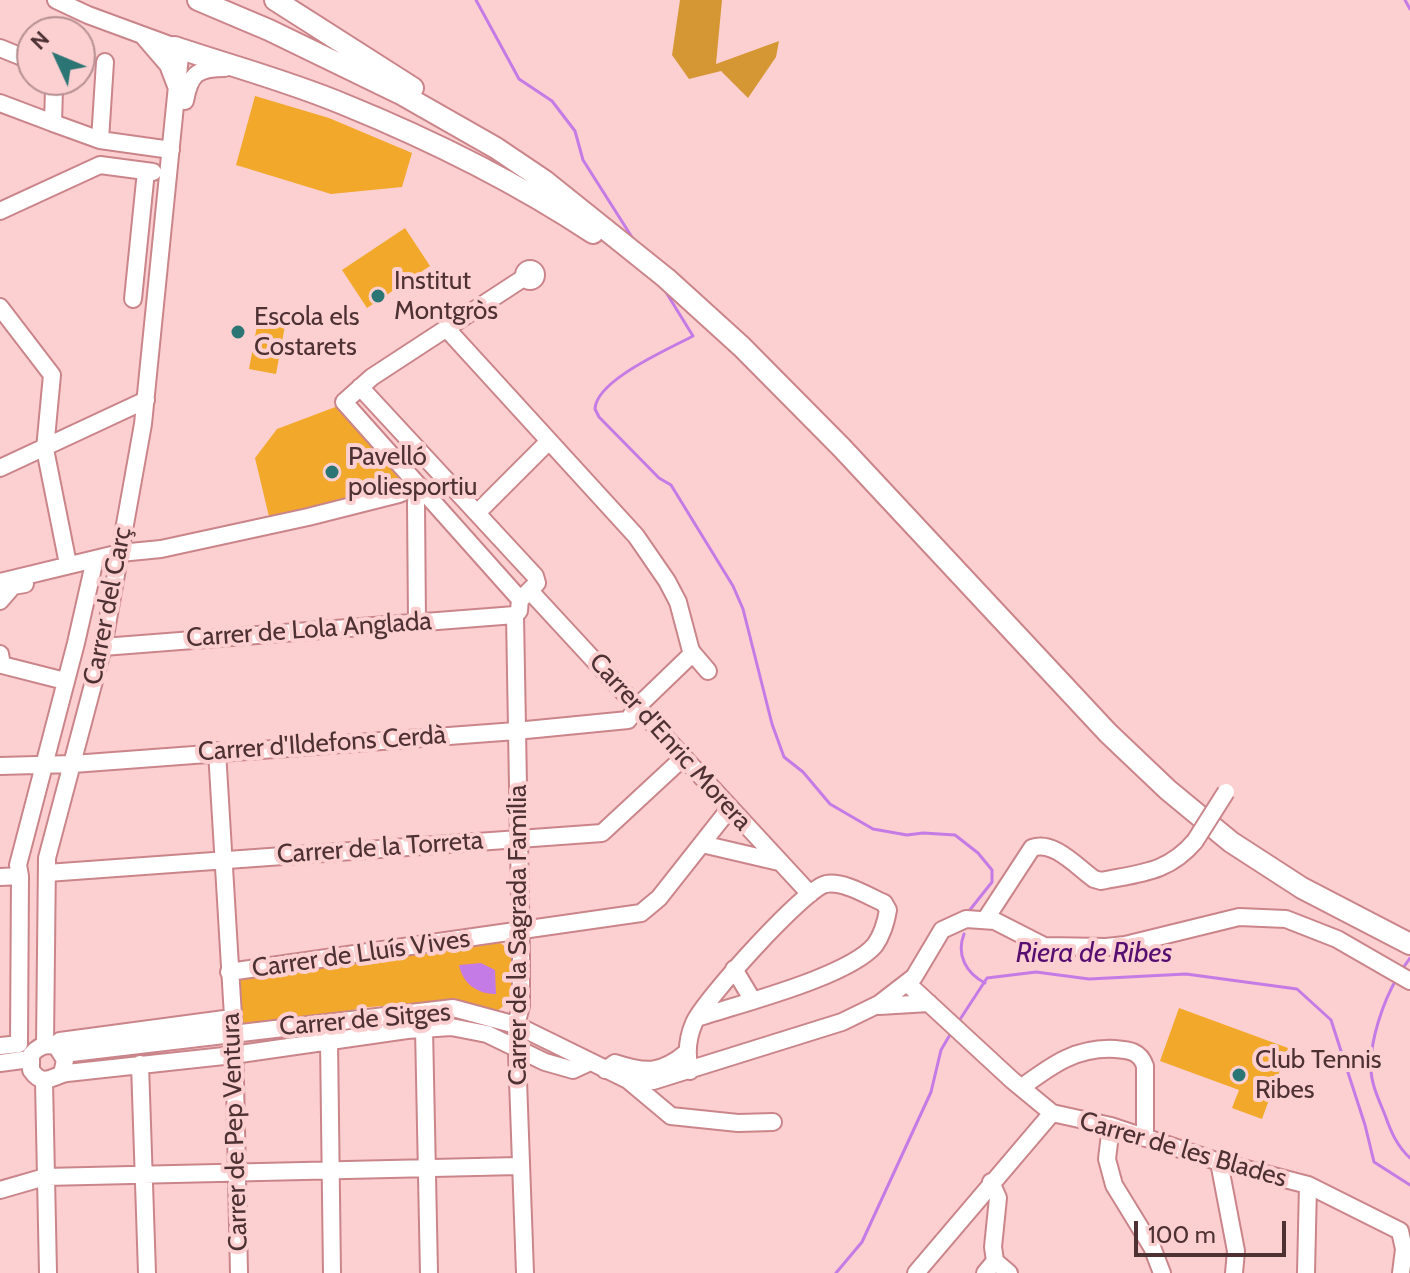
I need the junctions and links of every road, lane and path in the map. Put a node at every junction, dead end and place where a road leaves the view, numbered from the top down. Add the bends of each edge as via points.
1 (56, 0) edge
2 (198, 0) edge
3 (275, 0) edge
4 (142, 35) junction
5 (175, 47) junction
6 (105, 62) dead end
7 (242, 69) junction
8 (178, 91) junction
9 (54, 96) edge
10 (0, 103) edge
11 (441, 115) junction
12 (53, 123) junction
13 (101, 140) junction
14 (170, 163) junction
15 (100, 165) junction
16 (146, 171) junction
17 (0, 211) edge
18 (649, 263) junction
19 (525, 277) dead end
20 (133, 299) dead end
21 (0, 307) edge
22 (446, 328) junction
23 (360, 387) junction
24 (146, 400) junction
25 (548, 442) junction
26 (45, 449) junction
27 (0, 468) edge
28 (418, 486) junction
29 (477, 513) junction
30 (118, 559) junction
31 (68, 564) junction
32 (93, 568) junction
33 (2, 583) edge
34 (0, 601) edge
35 (522, 602) junction
36 (417, 622) junction
37 (103, 647) junction
38 (693, 653) junction
39 (1, 661) edge
40 (708, 671) dead end
41 (65, 681) junction
42 (638, 706) junction
43 (516, 731) junction
44 (217, 751) junction
45 (684, 757) junction
46 (44, 764) junction
47 (73, 764) junction
48 (0, 766) edge
49 (1226, 792) dead end
50 (730, 808) junction
51 (518, 839) junction
52 (702, 844) junction
53 (224, 858) junction
54 (779, 862) junction
55 (47, 873) junction
56 (20, 876) junction
57 (0, 877) edge
58 (810, 894) junction
59 (985, 920) junction
60 (521, 931) junction
61 (1403, 941) edge
62 (924, 962) junction
63 (734, 969) junction
64 (229, 972) junction
65 (1410, 981) edge
66 (908, 984) junction
67 (752, 999) junction
68 (877, 1005) junction
69 (935, 1009) junction
70 (697, 1018) junction
71 (233, 1025) junction
72 (516, 1025) junction
73 (424, 1028) junction
74 (329, 1040) junction
75 (0, 1046) edge
76 (517, 1047) junction
77 (54, 1048) junction
78 (686, 1053) junction
79 (233, 1055) junction
80 (30, 1059) junction
81 (0, 1063) edge
82 (588, 1063) junction
83 (140, 1064) junction
84 (605, 1070) junction
85 (690, 1071) junction
86 (62, 1074) junction
87 (628, 1080) junction
88 (44, 1081) junction
89 (1016, 1082) junction
90 (1052, 1113) junction
91 (773, 1122) dead end
92 (1111, 1126) junction
93 (1145, 1138) junction
94 (1219, 1162) junction
95 (519, 1166) junction
96 (428, 1168) junction
97 (329, 1171) junction
98 (236, 1174) junction
99 (144, 1175) junction
100 (45, 1177) junction
101 (991, 1182) junction
102 (1308, 1185) junction
103 (0, 1190) edge
104 (990, 1267) edge
105 (48, 1273) edge
106 (147, 1273) edge
107 (239, 1273) edge
108 (332, 1273) edge
109 (429, 1273) edge
110 (525, 1273) edge
111 (916, 1273) edge
112 (1009, 1273) edge
113 (1161, 1273) edge
114 (1234, 1273) edge
115 (1306, 1273) edge
116 (1401, 1273) edge

1 - 4 street
2 - 11 main road
3 - 11 main road via 424,94
4 - 5 street
4 - 8 street via 168,65
5 - 7 main road
5 - 8 street, Carrer del Carç via 180,56
6 - 13 street
7 - 14 street, Carrer del Carç via 205,68 193,76
7 - 18 main road via 414,134
8 - 14 street, Carrer del Carç
9 - 12 street
10 - 12 street
11 - 18 main road via 521,163
12 - 13 street
13 - 14 street
13 - 15 street
14 - 16 street
14 - 24 street, Carrer del Carç
15 - 16 street
15 - 17 street
16 - 20 street
18 - 61 main road via 769,373 1168,790 1264,864
19 - 22 street
21 - 26 street via 51,372
22 - 23 street
22 - 25 street
23 - 28 street, Carrer d'Enric Morera via 344,402
23 - 29 street, Carrer d'Enric Morera
24 - 26 street
24 - 30 street, Carrer del Carç
25 - 29 street
25 - 38 street via 657,563 678,602
26 - 27 street
26 - 31 street
28 - 30 street via 308,517
28 - 35 street, Carrer d'Enric Morera
28 - 36 street
29 - 35 street, Carrer d'Enric Morera via 538,581
30 - 31 street
30 - 32 street
30 - 37 street, Carrer del Carç
31 - 33 street
32 - 34 street via 13,586
32 - 41 street
35 - 36 street, Carrer de Lola Anglada
35 - 42 street, Carrer d'Enric Morera
35 - 43 street, Carrer de la Sagrada Família
36 - 37 street, Carrer de Lola Anglada
37 - 47 street, Carrer del Carç
38 - 40 street
38 - 42 street, Carrer d'Ildefons Cerdà
39 - 41 street
41 - 46 street
42 - 43 street, Carrer d'Ildefons Cerdà via 628,720
42 - 45 street, Carrer d'Enric Morera
43 - 44 street, Carrer d'Ildefons Cerdà
43 - 51 street, Carrer de la Sagrada Família
44 - 47 street, Carrer d'Ildefons Cerdà
44 - 53 street, Carrer de Pep Ventura
45 - 50 street, Carrer d'Enric Morera
45 - 51 street, Carrer de la Torreta via 602,833
46 - 47 street, Carrer d'Ildefons Cerdà
46 - 48 street, Carrer d'Ildefons Cerdà
46 - 56 street via 18,865
47 - 55 street, Carrer del Carç
49 - 59 street, bridge via 1195,841 1162,869 1101,881 1054,849 1032,848
50 - 52 street, Carrer de Lluís Vives
50 - 54 street, Carrer d'Enric Morera
51 - 53 street, Carrer de la Torreta
51 - 60 street, Carrer de la Sagrada Família
52 - 54 street
52 - 60 street, Carrer de Lluís Vives via 641,913
53 - 55 street, Carrer de la Torreta
53 - 64 street, Carrer de Pep Ventura
54 - 58 street, Carrer d'Enric Morera
55 - 77 street, Carrer del Carç
56 - 57 street
56 - 75 street via 19,1044
58 - 63 street
58 - 67 street via 824,884 842,885 884,903 888,910 877,940 828,975
59 - 62 street via 949,925 935,937
59 - 65 street via 1044,946 1106,947 1239,917 1286,919 1316,929
60 - 64 street, Carrer de Lluís Vives
60 - 72 street, Carrer de la Sagrada Família
62 - 66 street
62 - 69 street
63 - 67 street
63 - 70 street
64 - 71 street, Carrer de Pep Ventura
66 - 68 street
66 - 69 street
67 - 70 street
68 - 69 street
68 - 85 street, Carrer de Sitges via 842,1022
69 - 89 street
70 - 78 street
71 - 72 street, Carrer de Sitges via 453,1008
71 - 77 street, Carrer de Sitges
71 - 79 street, Carrer de Pep Ventura
72 - 76 street, Carrer de la Sagrada Família
72 - 82 street, Carrer de Sitges
73 - 74 street
73 - 76 street via 465,1029
73 - 96 street
74 - 79 street
74 - 97 street
76 - 82 street via 573,1070
76 - 95 street, Carrer de la Sagrada Família
77 - 80 street via 35,1049
77 - 86 street via 66,1063
78 - 84 street via 656,1070 615,1063
78 - 85 street
79 - 83 street
79 - 98 street, Carrer de Pep Ventura
80 - 81 street
80 - 88 street via 31,1070
82 - 84 street, Carrer de Sitges
83 - 86 street
83 - 99 street
84 - 87 street, Carrer de Sitges
85 - 87 street, Carrer de Sitges via 653,1081
86 - 88 street
87 - 91 street via 671,1116
88 - 100 street
89 - 90 street
89 - 93 street via 1088,1049 1131,1050 1145,1066
90 - 92 street, Carrer de les Blades
90 - 101 street
92 - 93 street, Carrer de les Blades
92 - 113 street via 1107,1159 1114,1185 1152,1247
93 - 94 street, Carrer de les Blades
94 - 102 street, Carrer de les Blades
94 - 114 street via 1236,1251
95 - 96 street
95 - 110 street, Carrer de la Sagrada Família
96 - 97 street
96 - 109 street
97 - 98 street
97 - 108 street
98 - 99 street
98 - 107 street, Carrer de Pep Ventura
99 - 100 street
99 - 106 street
100 - 103 street
100 - 105 street
101 - 104 street via 998,1198
101 - 111 street
102 - 115 street
102 - 116 street, Carrer de les Blades via 1400,1231
104 - 112 street

